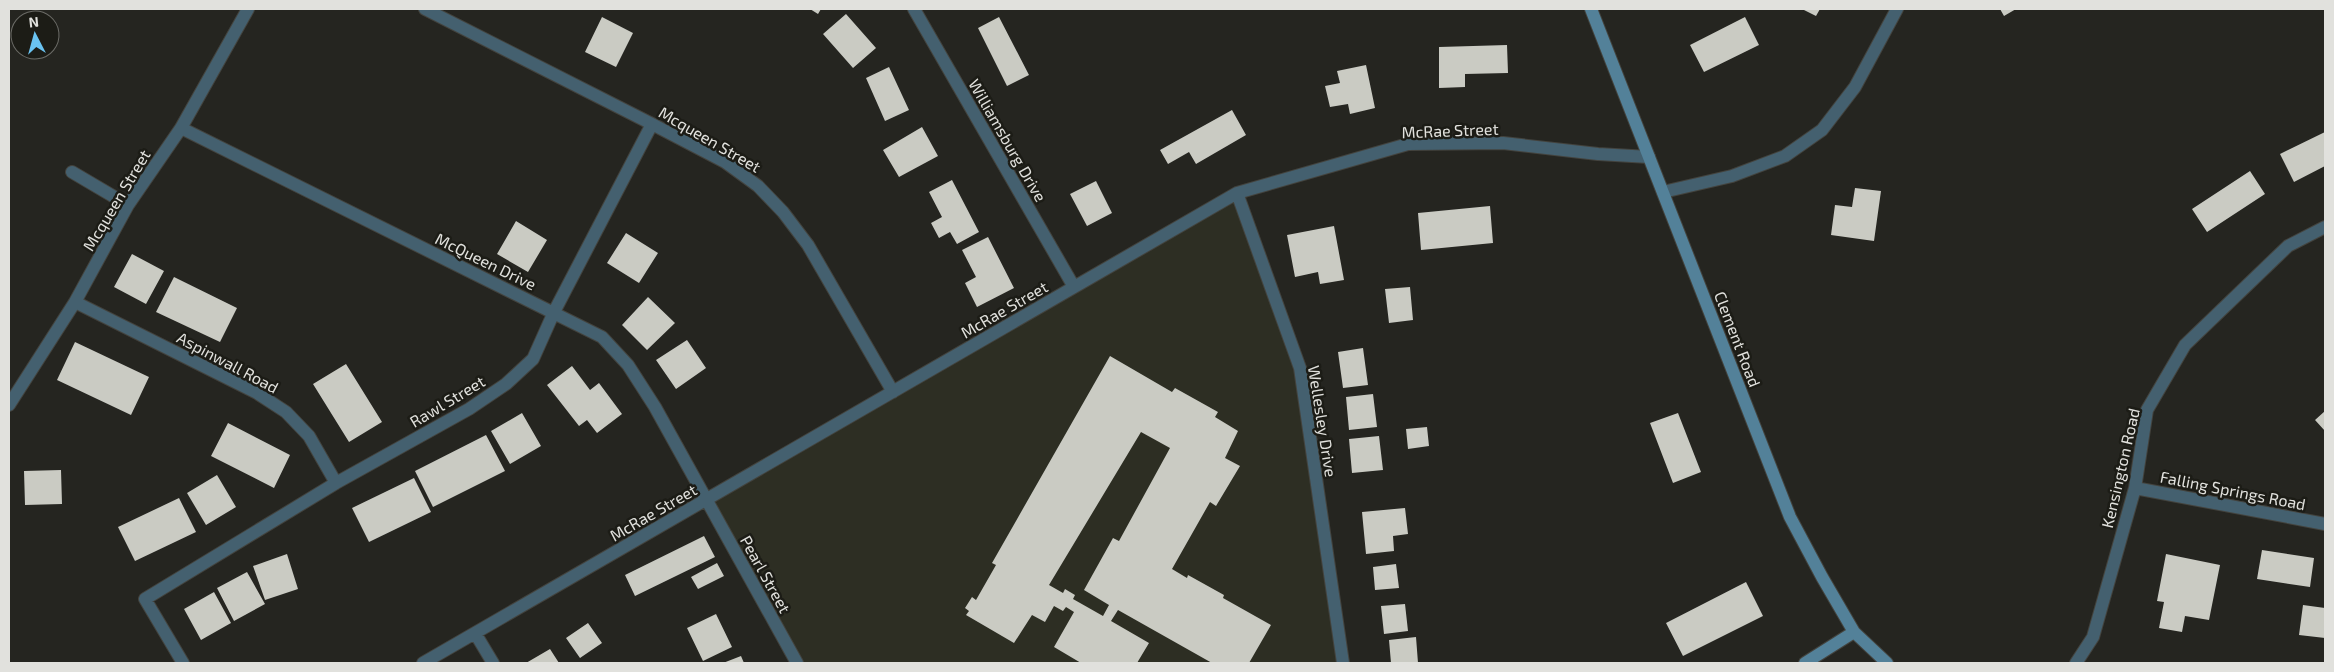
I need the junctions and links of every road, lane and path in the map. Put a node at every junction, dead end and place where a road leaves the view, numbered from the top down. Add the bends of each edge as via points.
1 (248, 9) edge
2 (425, 9) edge
3 (914, 9) edge
4 (1591, 9) edge
5 (1897, 9) edge
6 (652, 124) junction
7 (180, 128) junction
8 (1649, 157) junction
9 (72, 172) dead end
10 (1663, 192) junction
11 (1237, 193) junction
12 (128, 205) junction
13 (2325, 227) edge
14 (1074, 288) junction
15 (75, 302) junction
16 (554, 312) junction
17 (893, 392) junction
18 (9, 406) edge
19 (336, 483) junction
20 (2135, 488) junction
21 (706, 500) junction
22 (2325, 524) edge
23 (1854, 632) junction
24 (475, 633) junction
25 (183, 663) edge
26 (423, 663) edge
27 (493, 663) edge
28 (797, 663) edge
29 (1343, 663) edge
30 (1805, 663) edge
31 (1887, 663) edge
32 (2076, 663) edge

1 - 7 street, Mcqueen Street
2 - 6 street, Mcqueen Street
3 - 14 street, Williamsburg Drive
4 - 8 street, Clement Road
5 - 10 street via 1855,87 1822,130 1785,156 1732,176
6 - 16 street, Rawl Street
6 - 17 street, Mcqueen Street via 725,162 758,186 783,212 808,245
7 - 12 street, Mcqueen Street
7 - 16 street, McQueen Drive
8 - 10 street, Clement Road
8 - 11 street, McRae Street via 1503,143 1408,144
9 - 12 street
10 - 23 street, Clement Road via 1790,517
11 - 14 street, McRae Street
11 - 29 street, Wellesley Drive via 1300,368
12 - 15 street, Mcqueen Street
13 - 20 street, Kensington Road via 2288,246 2185,345 2147,410
14 - 17 street, McRae Street
15 - 18 street, Mcqueen Street
15 - 19 street, Aspinwall Road via 257,393 286,412 309,436
16 - 19 street, Rawl Street via 533,359 506,384 469,409
16 - 21 street, McQueen Drive via 602,337 628,365
17 - 21 street, McRae Street
19 - 25 street, Rawl Street via 145,599
20 - 22 street, Falling Springs Road
20 - 32 street, Kensington Road via 2093,637
21 - 24 street, McRae Street
21 - 28 street, Pearl Street
23 - 30 street
23 - 31 street, Clement Road
24 - 26 street, McRae Street
24 - 27 street

